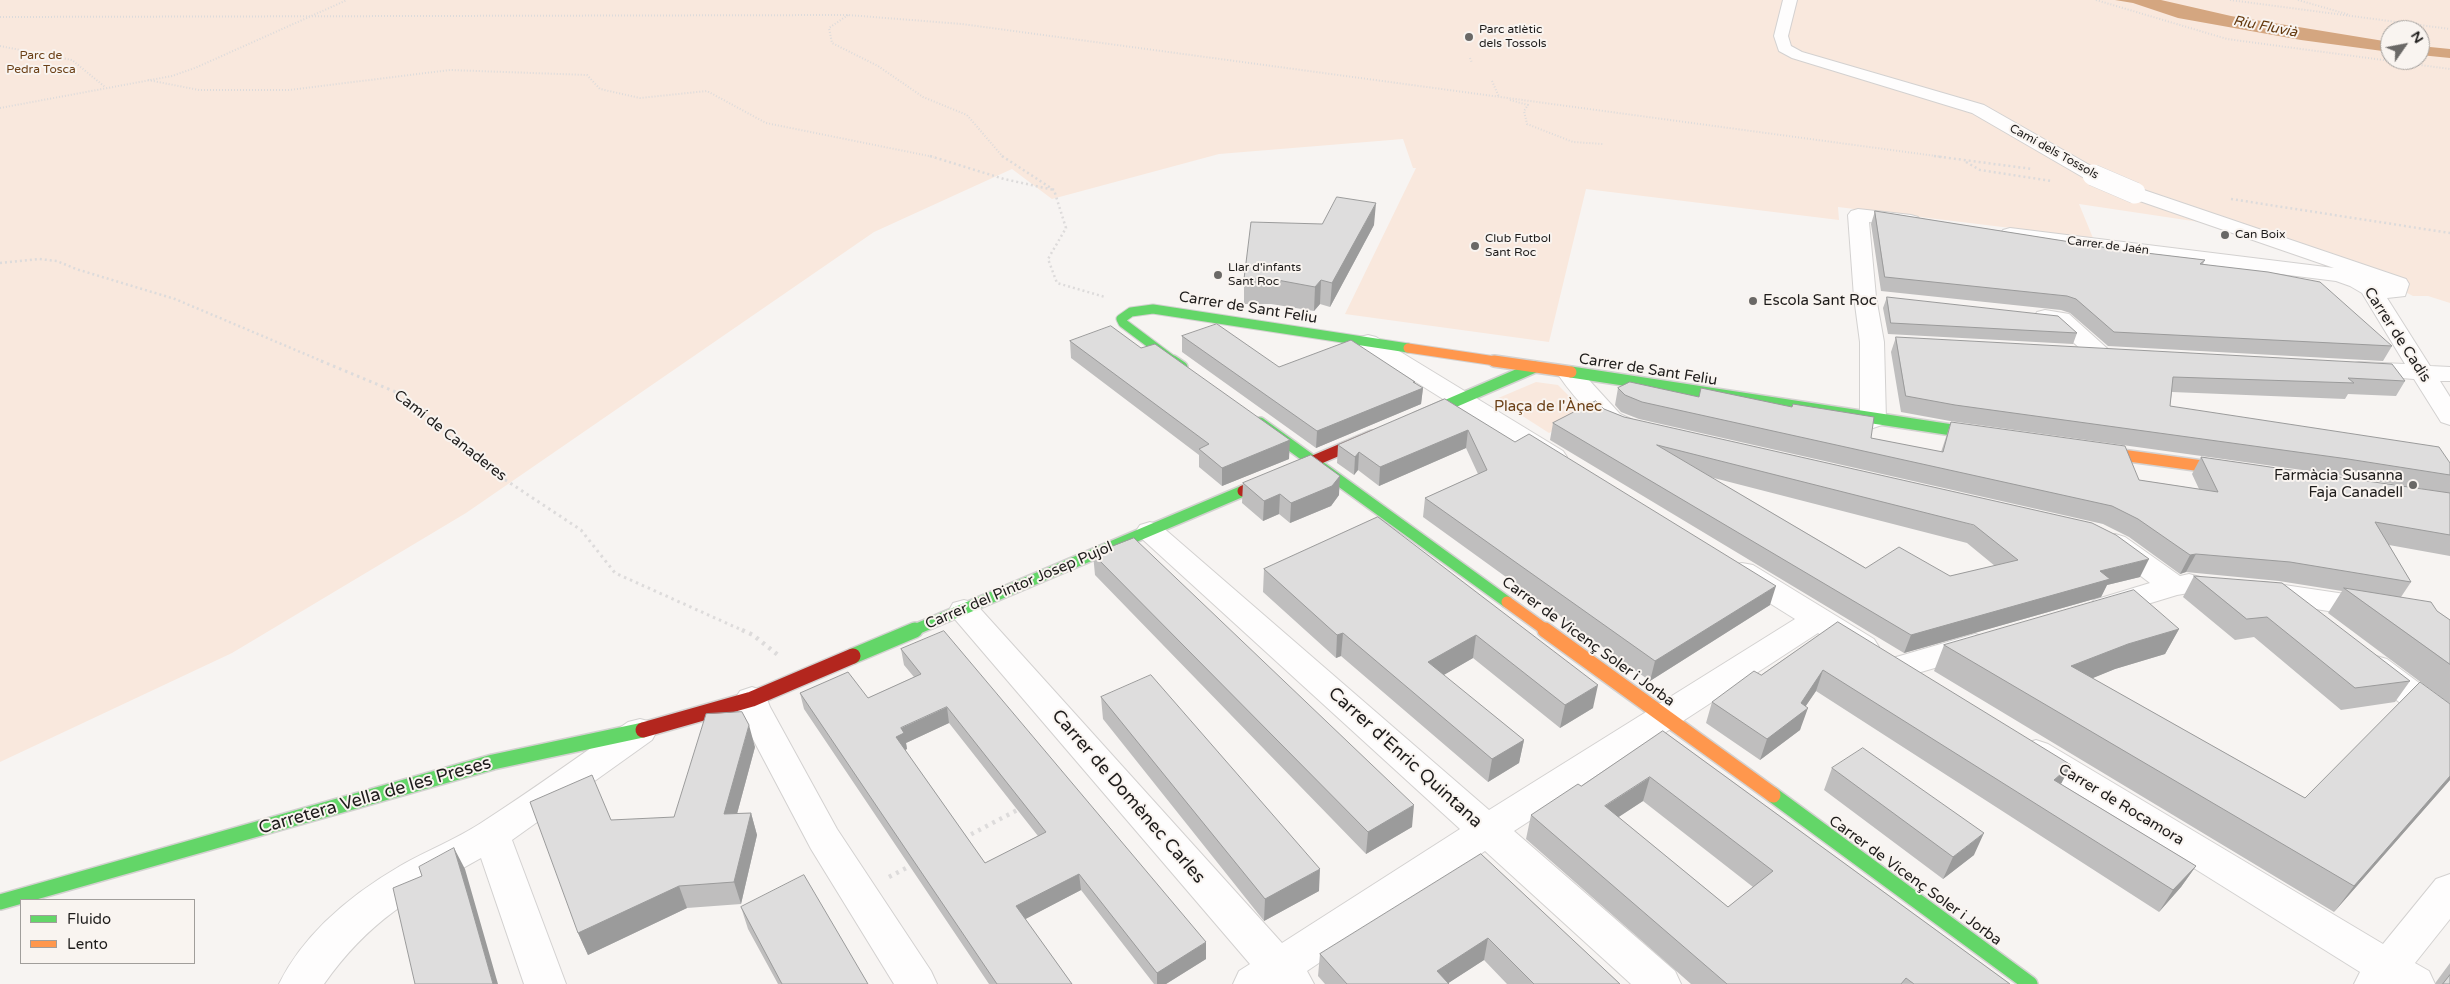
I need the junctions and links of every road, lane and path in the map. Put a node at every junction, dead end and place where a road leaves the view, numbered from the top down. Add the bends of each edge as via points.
1 (347, 0) edge
2 (1790, 0) edge
3 (2096, 0) edge
4 (2231, 0) edge
5 (2298, 0) edge
6 (848, 15) junction
7 (311, 16) junction
8 (0, 17) edge
9 (2363, 19) junction
10 (2450, 29) edge
11 (0, 46) edge
12 (1470, 58) dead end
13 (1472, 63) dead end
14 (2450, 69) edge
15 (148, 80) junction
16 (1492, 80) dead end
17 (105, 87) junction
18 (1498, 96) junction
19 (0, 108) edge
20 (1603, 144) dead end
21 (2038, 170) dead end
22 (1054, 190) junction
23 (2223, 198) dead end
24 (1927, 224) edge
25 (1986, 231) edge
26 (2450, 232) edge
27 (0, 263) edge
28 (2365, 287) junction
29 (1144, 309) junction
30 (2022, 315) edge
31 (1368, 342) junction
32 (2062, 353) edge
33 (1535, 367) junction
34 (2334, 367) edge
35 (1189, 372) edge
36 (1569, 372) junction
37 (2422, 372) junction
38 (2450, 374) edge
39 (1460, 399) junction
40 (1251, 416) edge
41 (2450, 417) edge
42 (1873, 420) junction
43 (1405, 422) edge
44 (1387, 430) edge
45 (1650, 432) edge
46 (2001, 438) edge
47 (2081, 449) edge
48 (1313, 462) junction
49 (2239, 471) edge
50 (1580, 472) edge
51 (1150, 531) junction
52 (2093, 532) edge
53 (1716, 556) edge
54 (2174, 586) junction
55 (2279, 593) junction
56 (964, 610) junction
57 (2402, 613) edge
58 (2079, 615) edge
59 (1818, 619) junction
60 (2325, 629) edge
61 (2004, 636) edge
62 (2357, 652) edge
63 (1897, 668) junction
64 (794, 681) junction
65 (1931, 688) edge
66 (752, 699) junction
67 (1666, 716) junction
68 (2450, 724) edge
69 (640, 731) junction
70 (2007, 735) edge
71 (1023, 807) edge
72 (1487, 830) junction
73 (492, 835) junction
74 (963, 839) edge
75 (919, 862) edge
76 (2450, 890) edge
77 (858, 893) junction
78 (0, 902) edge
79 (1276, 979) edge
80 (2393, 979) edge
81 (300, 984) edge
82 (545, 984) edge
83 (916, 984) edge
84 (1660, 984) edge
85 (2030, 984) edge

1 - 7 path
2 - 28 street, Camí dels Tossols, bridge via 1781,36 1784,48 1797,55 1978,109 2093,175 2135,193 2398,284 2397,291
3 - 14 path via 2227,39
4 - 9 path
5 - 9 path
6 - 7 path
6 - 18 path via 962,24
6 - 22 path via 829,28 832,43 878,66 923,98 967,115 1002,156
7 - 8 path
7 - 15 path via 195,68
9 - 10 path
11 - 17 path via 72,60
12 - 13 path
15 - 17 path
15 - 22 path via 199,90 289,90 450,70 587,75 600,90 640,98 707,91 766,123 932,156 1004,180
16 - 18 path
17 - 19 path
18 - 20 path via 1528,105 1524,111 1527,124 1573,142
18 - 21 path
22 - 29 path via 1066,228 1048,259 1057,283
23 - 26 path
24 - 42 street via 1858,215 1882,342
25 - 28 street, Carrer de Jaén via 2339,275
27 - 64 path, Camí de Canaderes via 41,258 62,260 76,269 175,299 396,392 486,467 581,530 615,573 753,635 780,656
28 - 37 street, Carrer de Cadis
29 - 31 street, Carrer de Sant Feliu
29 - 35 street via 1125,314 1122,319 1126,326
30 - 32 street via 2061,319 2111,356
31 - 33 street, Carrer de Sant Feliu
31 - 39 street
33 - 36 street, Carrer de Sant Feliu
33 - 39 street
34 - 37 street
36 - 42 street, Carrer de Sant Feliu
36 - 45 street via 1611,419
37 - 38 street
37 - 41 street, Carrer de Cadis
39 - 43 street
39 - 50 street
40 - 48 street, Carrer de Vicenç Soler i Jorba
42 - 46 street, Carrer de Sant Feliu
44 - 48 street, Carrer del Pintor Josep Pujol
47 - 49 street
48 - 51 street, Carrer del Pintor Josep Pujol
48 - 67 street, Carrer de Vicenç Soler i Jorba
51 - 56 street, Carrer del Pintor Josep Pujol
51 - 72 street, Carrer d'Enric Quintana
52 - 54 street via 2118,545
53 - 59 street
54 - 55 street via 2186,584
54 - 58 street
55 - 57 street
55 - 60 street
56 - 64 street, Carrer del Pintor Josep Pujol
56 - 79 street, Carrer de Domènec Carles
59 - 63 street
59 - 67 street
61 - 63 street
62 - 68 street
63 - 65 street
64 - 66 street, Carrer del Pintor Josep Pujol
66 - 69 street, Carretera Vella de les Preses
66 - 77 street via 753,707 802,803
67 - 72 street
67 - 85 street, Carrer de Vicenç Soler i Jorba
69 - 73 street
69 - 78 street, Carretera Vella de les Preses via 493,762
70 - 80 street, Carrer de Rocamora
71 - 74 path
72 - 79 street
72 - 84 street, Carrer d'Enric Quintana
73 - 81 street via 414,877 371,905 331,942
73 - 82 street
75 - 77 path
76 - 80 street
77 - 83 street

